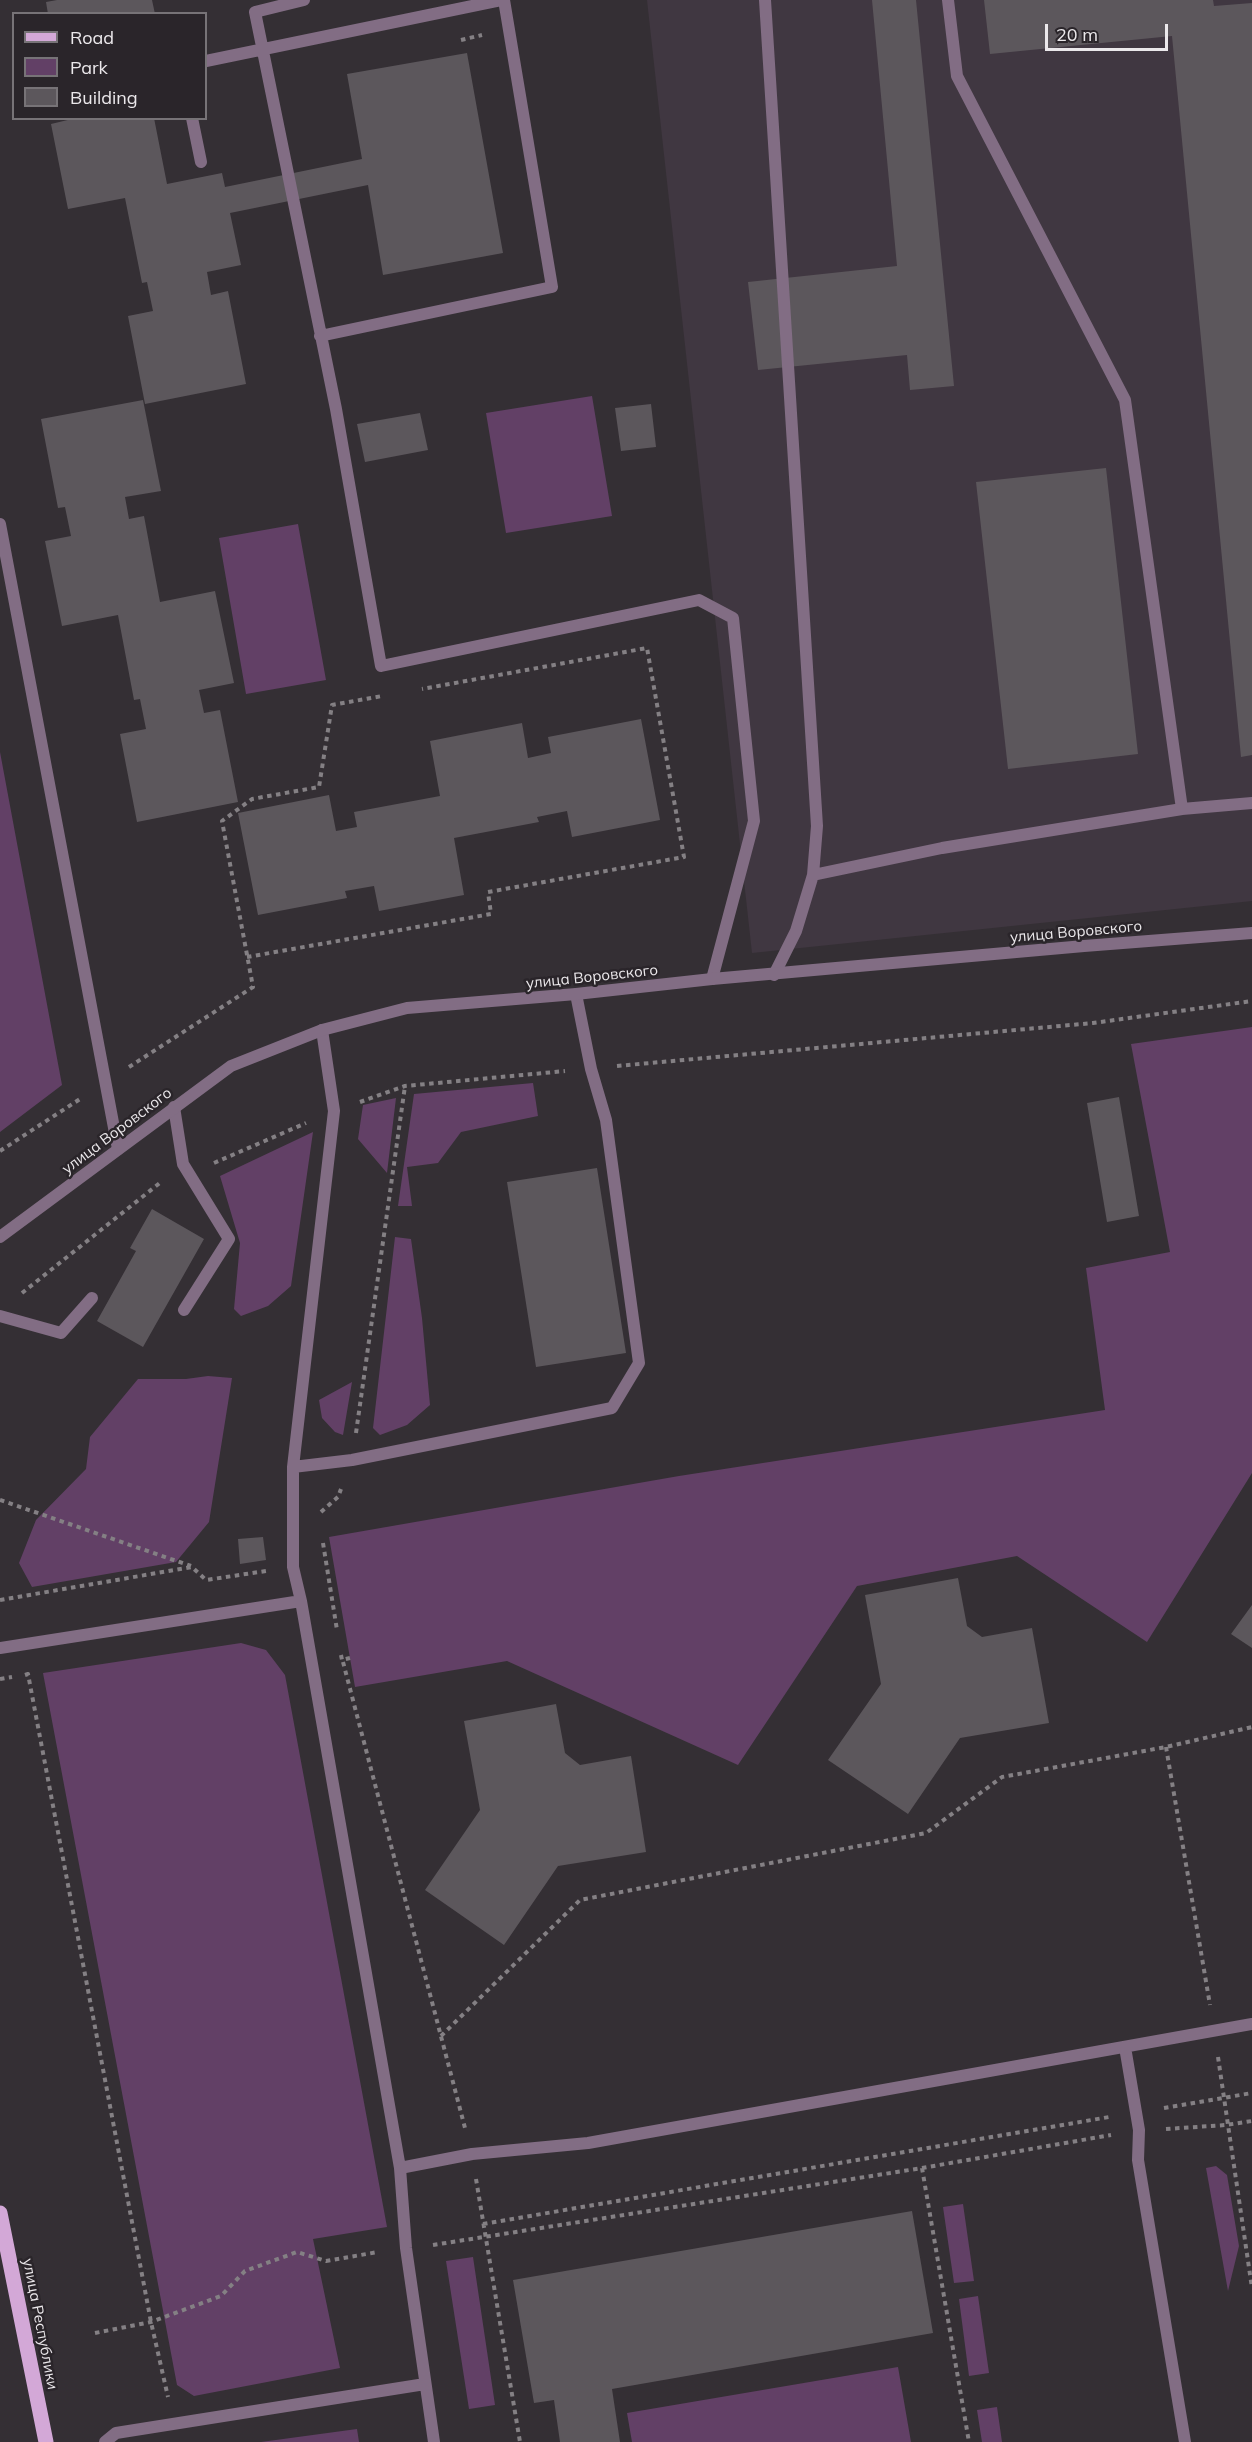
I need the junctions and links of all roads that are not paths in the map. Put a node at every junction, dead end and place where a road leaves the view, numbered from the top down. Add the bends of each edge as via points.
1 (304, 0) edge
2 (502, 0) edge
3 (765, 0) edge
4 (948, 0) edge
5 (262, 50) junction
6 (207, 61) edge
7 (192, 120) edge
8 (201, 162) dead end
9 (320, 336) junction
10 (0, 524) edge
11 (1252, 803) edge
12 (1182, 809) junction
13 (813, 875) junction
14 (1252, 933) edge
15 (774, 975) junction
16 (712, 980) junction
17 (576, 994) junction
18 (322, 1030) junction
19 (174, 1107) junction
20 (118, 1149) junction
21 (0, 1237) edge
22 (92, 1298) dead end
23 (184, 1310) dead end
24 (0, 1316) edge
25 (293, 1467) junction
26 (301, 1601) junction
27 (0, 1648) edge
28 (1252, 2024) edge
29 (1125, 2047) junction
30 (400, 2168) junction
31 (0, 2213) edge
32 (425, 2384) junction
33 (45, 2442) edge
34 (105, 2442) edge
35 (434, 2442) edge
36 (1185, 2442) edge

1 - 5 street via 255,12
2 - 5 street
2 - 9 street via 552,287
3 - 13 street via 817,826
4 - 12 street via 957,76 1125,400
5 - 6 street
5 - 9 street
7 - 8 street
9 - 16 street via 381,666 699,600 733,618 754,821
10 - 20 street
11 - 12 street
12 - 13 street via 942,848
13 - 15 street via 796,932
14 - 15 street, улица Воровского
15 - 16 street, улица Воровского
16 - 17 street, улица Воровского
17 - 18 street, улица Воровского via 407,1008
17 - 25 street via 606,1120 639,1363 612,1408 352,1460
18 - 19 street, улица Воровского via 231,1066
18 - 25 street via 334,1111
19 - 20 street, улица Воровского
19 - 23 street via 183,1164 229,1239
20 - 21 street, улица Воровского
22 - 24 street via 61,1333
25 - 26 street via 293,1567
26 - 27 street
26 - 30 street
28 - 29 street
29 - 30 street via 588,2143 472,2154
29 - 36 street via 1139,2130 1138,2160
30 - 32 street via 406,2248
31 - 33 main road, улица Республики
32 - 34 street via 174,2422 116,2433
32 - 35 street

